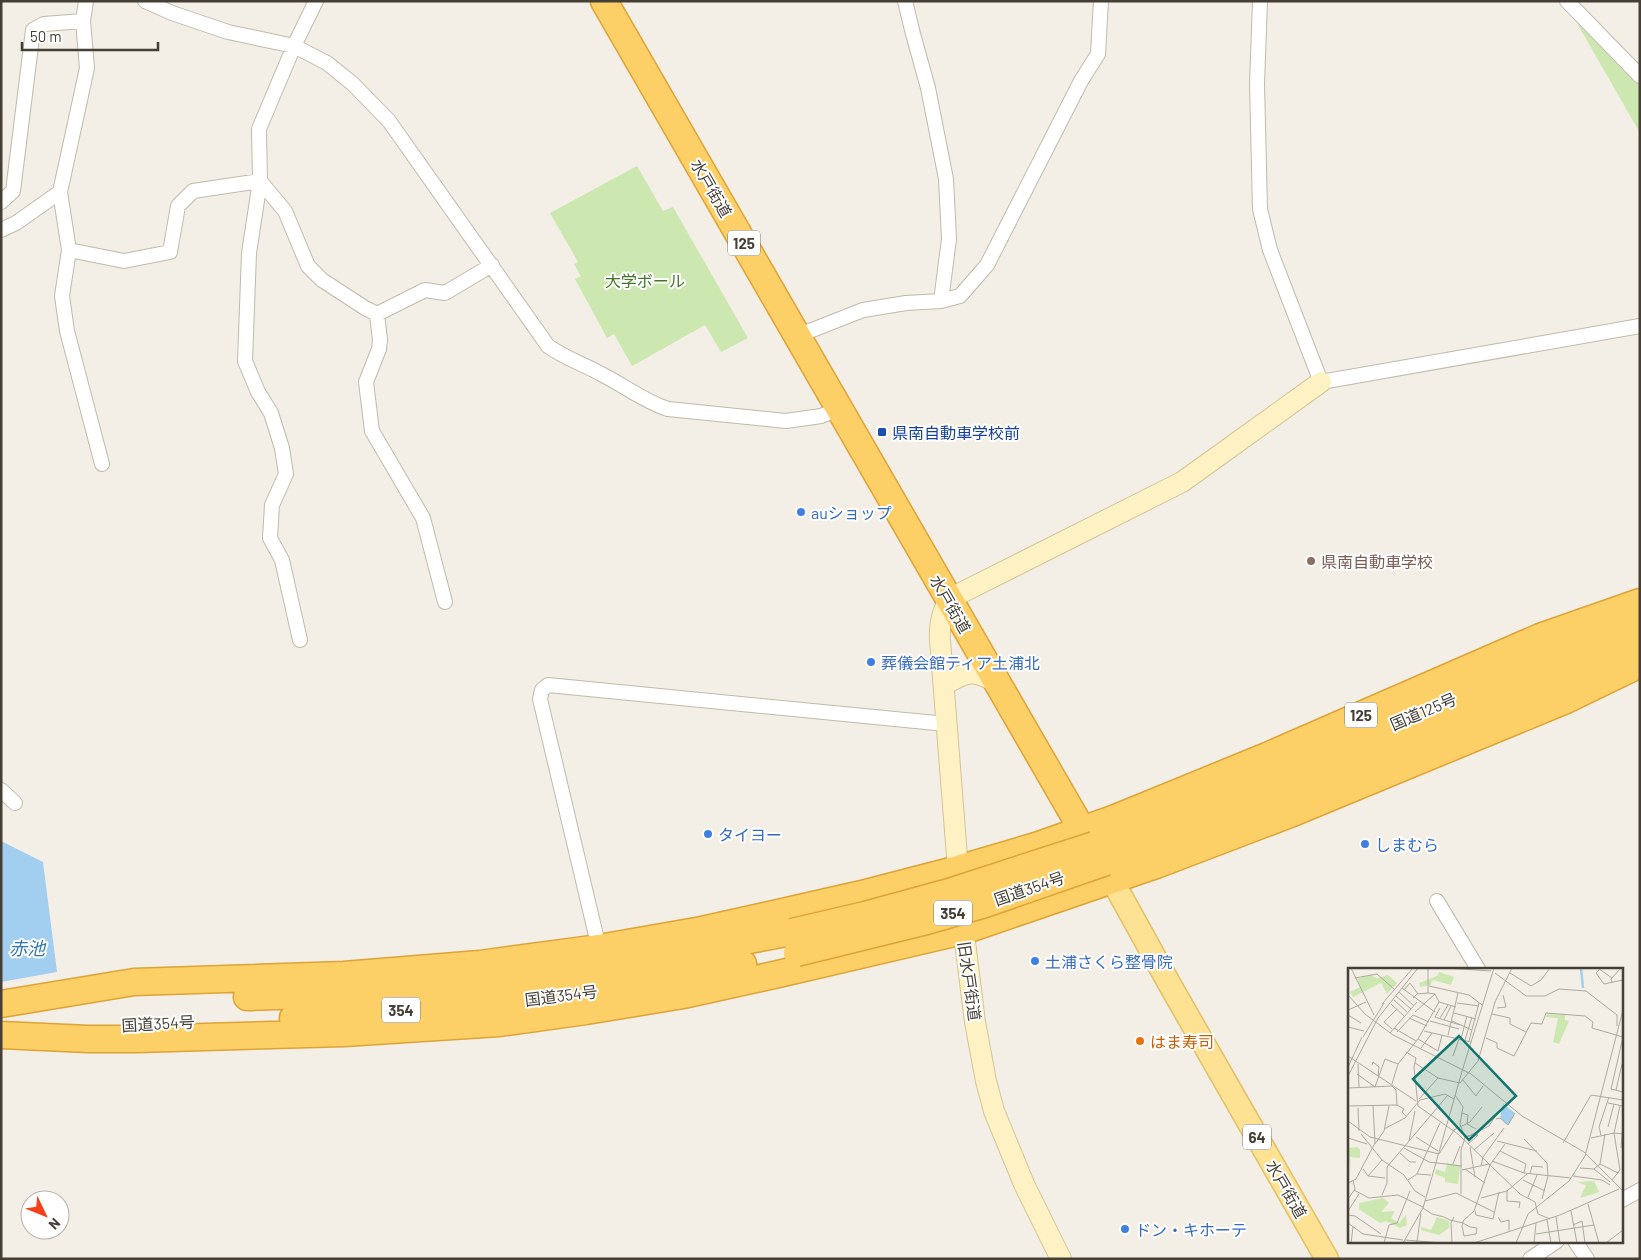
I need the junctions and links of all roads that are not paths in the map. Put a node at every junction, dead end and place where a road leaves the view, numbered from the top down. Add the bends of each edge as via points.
1 (86, 1) edge
2 (145, 1) edge
3 (316, 1) edge
4 (604, 1) edge
5 (905, 1) edge
6 (1101, 1) edge
7 (1260, 1) edge
8 (1567, 1) edge
9 (83, 21) junction
10 (294, 46) junction
11 (1640, 76) edge
12 (260, 181) junction
13 (60, 192) junction
14 (1, 202) edge
15 (1, 230) edge
16 (69, 250) junction
17 (492, 265) junction
18 (941, 301) junction
19 (377, 314) junction
20 (1640, 326) edge
21 (797, 336) junction
22 (1321, 382) junction
23 (839, 409) junction
24 (102, 464) dead end
25 (949, 599) junction
26 (445, 602) dead end
27 (1640, 602) edge
28 (1640, 620) edge
29 (300, 640) dead end
30 (1640, 646) edge
31 (1640, 664) edge
32 (997, 683) junction
33 (944, 684) junction
34 (946, 724) junction
35 (1, 790) edge
36 (1262, 791) junction
37 (15, 803) dead end
38 (1099, 854) junction
39 (958, 869) junction
40 (1438, 901) dead end
41 (963, 931) junction
42 (795, 942) junction
43 (599, 948) junction
44 (1477, 968) edge
45 (1, 1005) edge
46 (1, 1034) edge
47 (1640, 1190) edge
48 (1624, 1199) edge
49 (1556, 1242) edge
50 (1576, 1242) edge
51 (1061, 1259) edge
52 (1327, 1259) edge
53 (1530, 1259) edge
54 (1586, 1259) edge

1 - 9 street
2 - 10 street via 228,32
3 - 10 street
4 - 21 highway, 水戸街道 / 125
5 - 18 street via 928,88 946,179 950,238
6 - 18 street via 1098,54 1081,80 987,265 960,296
7 - 22 street via 1257,84 1260,209 1270,250
8 - 11 street
9 - 13 street via 87,68
9 - 14 street via 44,24 33,30 13,191
10 - 12 street via 259,129
10 - 17 street via 327,64 353,84 389,121
12 - 16 street via 193,191 178,206 170,252 124,262
12 - 19 street via 285,211 308,266 322,280
12 - 29 street via 249,253 245,361 271,413 282,448 286,474 272,506 270,538 282,560
13 - 15 street
13 - 16 street
16 - 24 street via 62,296 67,331
17 - 19 street via 445,292 425,290
17 - 23 street via 548,346 655,405 786,421 822,416
18 - 21 street via 863,310
19 - 26 street via 379,349 366,382 372,431 422,518
20 - 22 street
21 - 23 highway, 水戸街道 / 125
22 - 25 street via 1182,482
23 - 25 highway, 水戸街道 / 125
25 - 32 highway, 水戸街道 / 125
25 - 33 street, 旧水戸街道 via 940,623
27 - 38 highway, 125 via 1540,637 1267,756
28 - 36 highway, 国道125号 / 125
30 - 36 highway, 国道125号 / 125
31 - 38 highway via 1566,700 1290,814
32 - 33 street via 972,673 961,674
32 - 38 highway, 水戸街道 / 125
33 - 34 street, 旧水戸街道
34 - 39 street, 旧水戸街道
34 - 43 street via 548,685 542,690 540,699
35 - 37 street
36 - 38 highway, 国道125号 / 125 via 1183,835
38 - 39 highway
38 - 41 highway
38 - 42 highway, 国道354号 / 354, bridge via 984,904 923,922
38 - 52 main road, 水戸街道 / 64
39 - 41 street, 旧水戸街道
39 - 43 highway via 835,901
40 - 44 street
41 - 46 highway via 683,995 499,1023 344,1033 137,1039
41 - 51 street, 旧水戸街道 via 986,1081 994,1111 1024,1184
42 - 45 highway, 国道354号 / 354 via 465,984 348,994
42 - 46 highway, 国道354号 / 354 via 638,984 576,994 301,1017 149,1022
43 - 45 highway via 480,964 344,975 134,982
47 - 48 street
49 - 53 street
50 - 54 street

